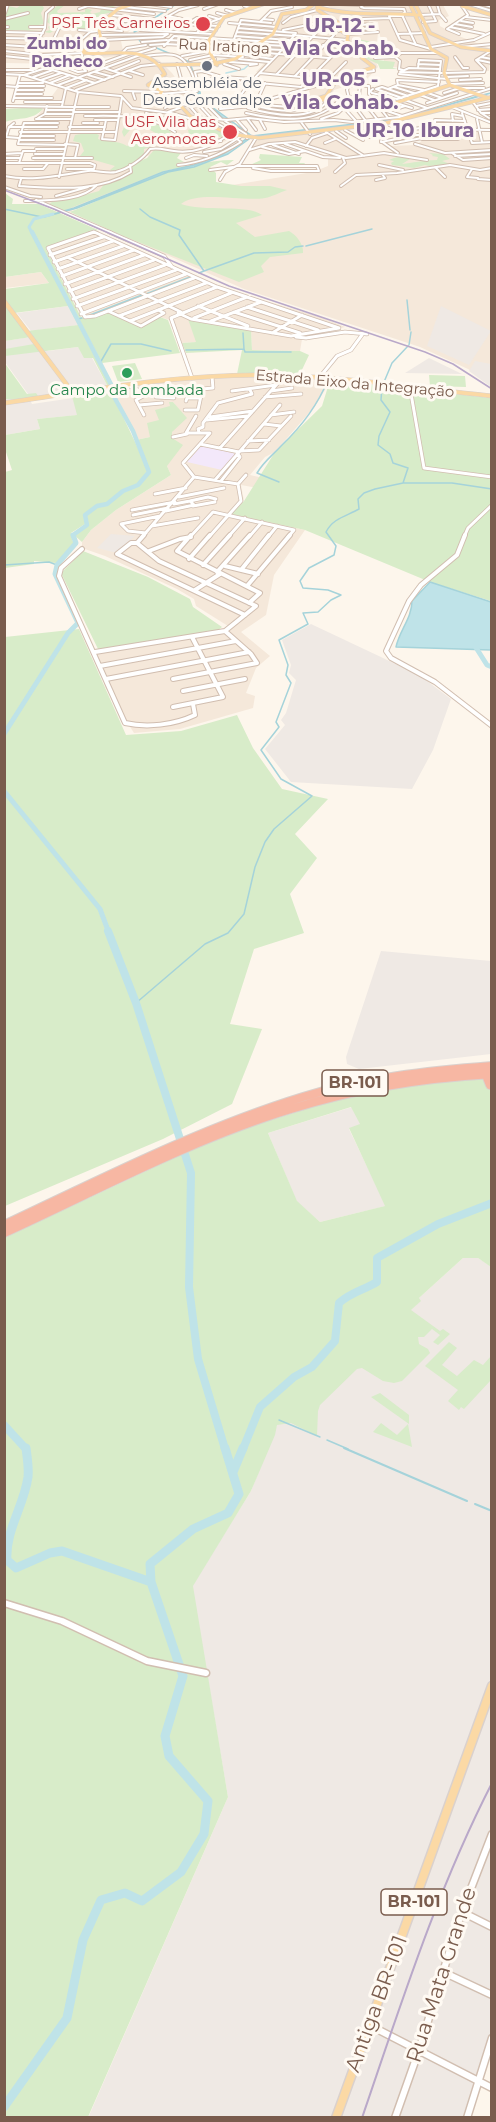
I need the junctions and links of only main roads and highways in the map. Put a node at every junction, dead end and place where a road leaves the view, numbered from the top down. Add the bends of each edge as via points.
1 (133, 4) edge
2 (263, 4) edge
3 (410, 4) edge
4 (415, 4) edge
5 (468, 4) edge
6 (315, 9) edge
7 (491, 10) edge
8 (418, 15) junction
9 (425, 30) junction
10 (491, 56) edge
11 (160, 65) junction
12 (217, 65) junction
13 (450, 85) junction
14 (483, 97) edge
15 (4, 302) edge
16 (71, 391) junction
17 (492, 396) edge
18 (4, 402) edge
19 (492, 1066) edge
20 (489, 1075) edge
21 (490, 1085) edge
22 (4, 1225) edge
23 (4, 1233) edge
24 (492, 1686) edge
25 (336, 2118) edge

1 - 11 main road via 99,24 100,45 83,51 82,55 133,53
2 - 12 main road via 228,15 213,38
3 - 8 main road
4 - 8 main road
5 - 7 main road via 462,6 482,12
6 - 8 main road
6 - 12 main road via 282,14 244,55
6 - 13 main road via 347,34 347,40 373,68 337,80 326,96 311,100 359,97 369,109 380,108
8 - 9 main road
8 - 9 main road
9 - 10 main road via 447,43
9 - 13 main road via 431,48 447,58
11 - 12 main road
11 - 14 main road via 165,74 148,85 161,93 156,97 158,101 182,107 239,139 359,128 474,104
13 - 14 main road
15 - 16 main road
16 - 17 main road, Estrada Eixo da Integração via 192,378 280,380 294,376
16 - 18 main road, Estrada Eixo da Integração
19 - 22 highway, BR-101 via 402,1075 302,1097 224,1125
20 - 21 highway
20 - 23 highway, BR-101 via 426,1080 343,1095 263,1118
24 - 25 main road, Antiga BR-101 / BR-101

